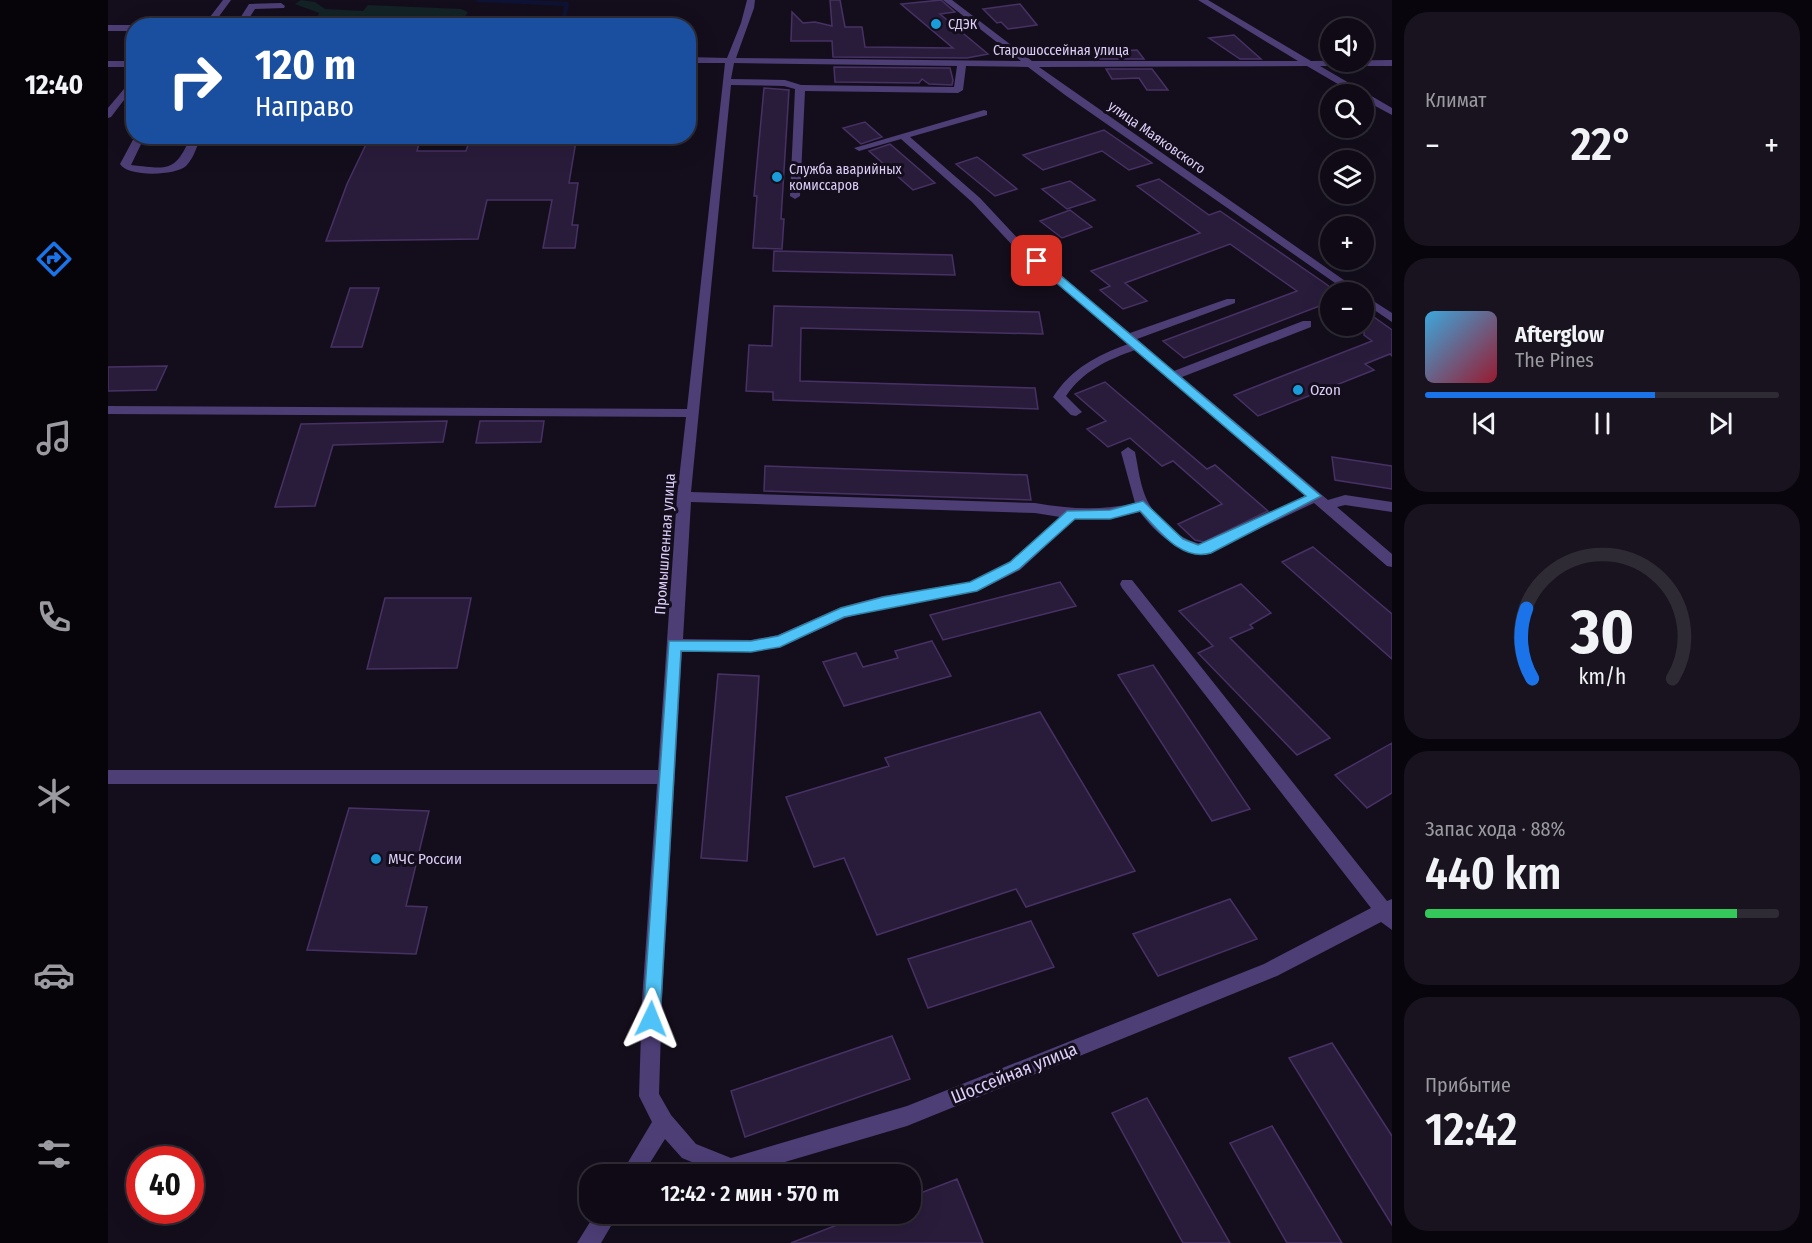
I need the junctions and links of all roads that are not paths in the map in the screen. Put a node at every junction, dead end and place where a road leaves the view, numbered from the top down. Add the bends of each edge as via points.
1 (227, 0) edge
2 (751, 0) edge
3 (947, 0) edge
4 (1202, 0) edge
5 (283, 3) edge
6 (213, 18) edge
7 (244, 18) edge
8 (108, 28) edge
9 (126, 28) edge
10 (696, 60) edge
11 (730, 60) junction
12 (962, 63) junction
13 (1306, 63) junction
14 (1392, 63) edge
15 (108, 64) edge
16 (126, 64) edge
17 (1029, 64) junction
18 (726, 82) junction
19 (1343, 84) edge
20 (800, 88) junction
21 (126, 91) edge
22 (1374, 102) edge
23 (1392, 112) edge
24 (984, 113) dead end
25 (108, 115) edge
26 (903, 136) junction
27 (136, 144) edge
28 (192, 144) edge
29 (859, 148) dead end
30 (795, 196) dead end
31 (1341, 282) edge
32 (1231, 301) dead end
33 (1374, 305) edge
34 (1392, 318) edge
35 (1307, 324) dead end
36 (1132, 341) junction
37 (1173, 376) junction
38 (108, 410) edge
39 (1076, 412) dead end
40 (692, 413) junction
41 (1128, 452) dead end
42 (684, 497) junction
43 (1320, 501) junction
44 (1143, 506) junction
45 (1392, 507) edge
46 (1072, 514) junction
47 (1392, 562) edge
48 (1127, 584) dead end
49 (674, 645) junction
50 (108, 777) edge
51 (666, 777) junction
52 (1390, 913) edge
53 (649, 1096) joint
54 (664, 1122) junction
55 (637, 1164) edge
56 (600, 1224) edge
57 (588, 1243) edge

1 - 6 street
2 - 11 street, Промышленная улица via 740,43
3 - 17 street, улица Маяковского
4 - 13 street
5 - 7 street via 252,6
8 - 9 street
10 - 11 street, Старошоссейная улица
11 - 12 street, Старошоссейная улица
11 - 18 street, Промышленная улица
12 - 17 street, Старошоссейная улица
12 - 20 street via 958,90
13 - 14 street, Старошоссейная улица
13 - 17 street, Старошоссейная улица
13 - 19 street
15 - 16 street
17 - 31 street, улица Маяковского
18 - 20 street via 785,83
18 - 40 street, Промышленная улица
20 - 30 street
21 - 25 street
22 - 23 street
24 - 26 street
26 - 29 street
26 - 36 street via 976,200 1018,245
27 - 28 street via 125,164 127,168 161,170 179,166
32 - 36 street
33 - 34 street
35 - 37 street
36 - 37 street
36 - 39 street via 1071,378 1059,397
37 - 43 street
38 - 40 street
40 - 42 street, Промышленная улица
41 - 44 street
42 - 46 street via 1035,508
42 - 49 street, Промышленная улица
43 - 44 street via 1197,550 1179,542
43 - 45 street via 1345,500
43 - 47 street
44 - 46 street via 1110,514
46 - 49 street via 1015,566 973,587 841,613 780,641 751,646
48 - 52 street
49 - 51 street, Промышленная улица
50 - 51 street
51 - 53 street, Промышленная улица
52 - 54 street, Шоссейная улица via 1270,970 907,1116 731,1168 689,1152
53 - 54 street, Шоссейная улица
54 - 55 street
56 - 57 street

